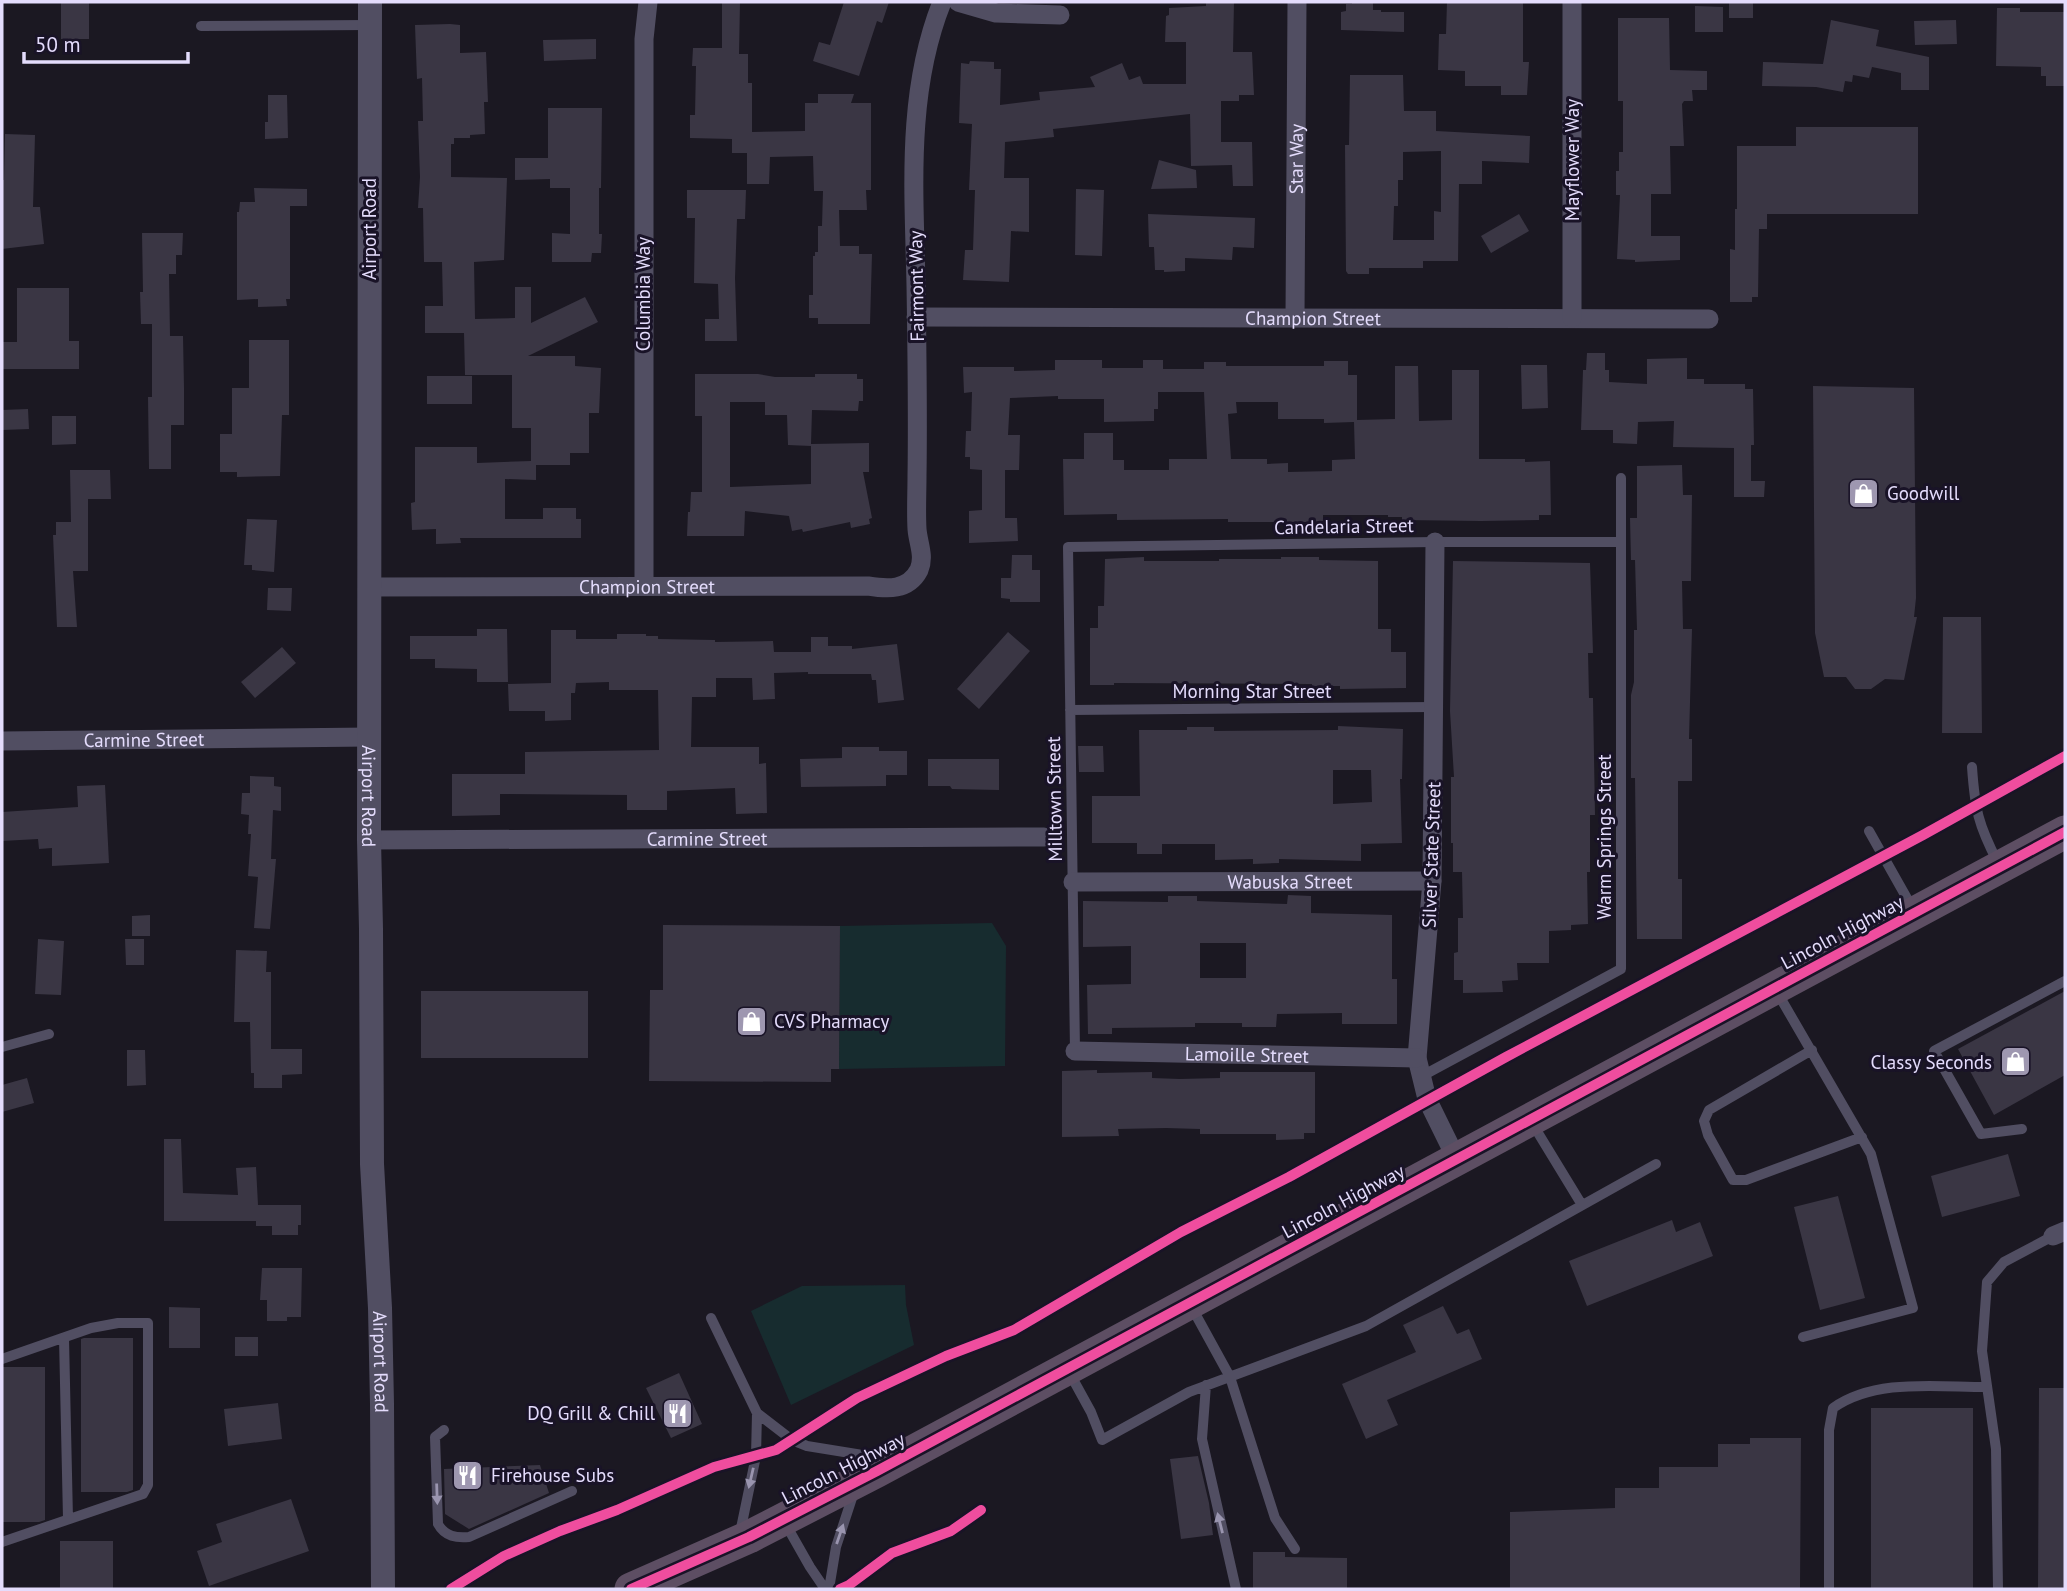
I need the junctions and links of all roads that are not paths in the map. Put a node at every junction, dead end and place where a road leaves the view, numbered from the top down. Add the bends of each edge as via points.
1 (648, 2) edge
2 (942, 2) edge
3 (958, 2) edge
4 (1297, 2) edge
5 (1572, 2) edge
6 (370, 13) edge
7 (1060, 15) dead end
8 (201, 26) dead end
9 (916, 317) junction
10 (1296, 317) junction
11 (1572, 318) junction
12 (1709, 319) dead end
13 (1621, 478) dead end
14 (1435, 542) junction
15 (1621, 542) junction
16 (1068, 547) joint
17 (918, 572) joint
18 (644, 586) junction
19 (369, 587) junction
20 (1435, 707) junction
21 (1070, 710) junction
22 (370, 737) junction
23 (2, 741) edge
24 (1972, 767) dead end
25 (1869, 831) dead end
26 (2065, 832) edge
27 (1044, 838) dead end
28 (369, 840) junction
29 (2000, 867) junction
30 (1432, 881) junction
31 (1073, 882) junction
32 (1915, 913) junction
33 (2065, 981) edge
34 (1775, 988) junction
35 (49, 1034) dead end
36 (2, 1047) edge
37 (1812, 1050) junction
38 (1075, 1051) joint
39 (1420, 1067) junction
40 (1530, 1120) junction
41 (2022, 1129) dead end
42 (1862, 1137) junction
43 (1457, 1160) junction
44 (1656, 1164) dead end
45 (1582, 1205) junction
46 (2059, 1233) edge
47 (1189, 1303) junction
48 (711, 1318) dead end
49 (1803, 1337) dead end
50 (64, 1338) junction
51 (2, 1359) edge
52 (1067, 1369) junction
53 (1230, 1377) junction
54 (1206, 1385) junction
55 (1986, 1387) junction
56 (757, 1413) junction
57 (444, 1430) dead end
58 (895, 1461) junction
59 (858, 1480) junction
60 (572, 1491) dead end
61 (68, 1519) junction
62 (783, 1519) junction
63 (2, 1542) edge
64 (738, 1542) junction
65 (1295, 1549) dead end
66 (383, 1589) edge
67 (631, 1589) edge
68 (827, 1589) edge
69 (1236, 1589) edge
70 (1829, 1589) edge
71 (1998, 1589) edge

1 - 18 street, Columbia Way via 644,39
2 - 9 street, Fairmont Way via 916,98
3 - 7 street via 996,13
4 - 10 street, Star Way
5 - 11 street, Mayflower Way
6 - 8 lane
6 - 19 street, Airport Road
9 - 10 street, Champion Street
9 - 17 street, Fairmont Way via 917,532 922,562
10 - 11 street, Champion Street
11 - 12 street, Champion Street
13 - 15 lane, Warm Springs Street
14 - 15 lane, Candelaria Street
14 - 16 lane, Candelaria Street
14 - 20 street, Silver State Street
15 - 39 lane, Warm Springs Street via 1621,969
16 - 21 lane, Milltown Street
17 - 18 street, Champion Street via 890,589
18 - 19 street, Champion Street
19 - 22 street, Airport Road
20 - 21 lane, Morning Star Street
20 - 30 street, Silver State Street
21 - 31 lane, Milltown Street
22 - 23 street, Carmine Street
22 - 28 street, Airport Road
24 - 29 lane via 1978,821
25 - 32 lane
26 - 29 highway, Lincoln Highway
27 - 28 street, Carmine Street
28 - 66 street, Airport Road
29 - 32 highway, Lincoln Highway
30 - 31 street, Wabuska Street
30 - 39 street, Silver State Street
31 - 38 lane, Milltown Street
32 - 34 highway, Lincoln Highway
33 - 41 lane via 1934,1051 1981,1134
34 - 37 lane
34 - 40 highway, Lincoln Highway
35 - 36 lane
37 - 42 lane
37 - 42 lane via 1709,1110 1704,1121 1708,1135 1733,1180 1746,1180
38 - 39 street, Lamoille Street
39 - 43 street, Silver State Street via 1427,1099
40 - 43 highway, Lincoln Highway
40 - 45 lane
42 - 49 lane via 1871,1154 1913,1308
43 - 47 highway, Lincoln Highway
44 - 45 lane
45 - 53 lane via 1366,1326
46 - 55 lane via 2004,1262 1987,1282 1982,1351
47 - 52 highway, Lincoln Highway
47 - 53 lane
48 - 56 lane
50 - 51 lane
50 - 61 lane
50 - 61 lane via 118,1323 148,1323 148,1485 143,1494
52 - 54 lane via 1102,1440
52 - 58 highway, Lincoln Highway
53 - 54 lane
53 - 65 lane via 1275,1518
69 -> 54 lane via 1202,1439
55 - 70 lane via 1892,1388 1849,1397 1833,1408 1829,1430
55 - 71 lane via 1996,1449
56 - 58 lane via 807,1446
56 -> 64 lane via 756,1456
57 -> 60 lane via 435,1437 438,1524 447,1534 469,1536
58 - 59 highway, Lincoln Highway
59 - 62 highway, Lincoln Highway
68 -> 59 lane
61 - 63 lane
62 - 64 highway, Lincoln Highway
62 - 68 lane
64 - 67 highway, Lincoln Highway

